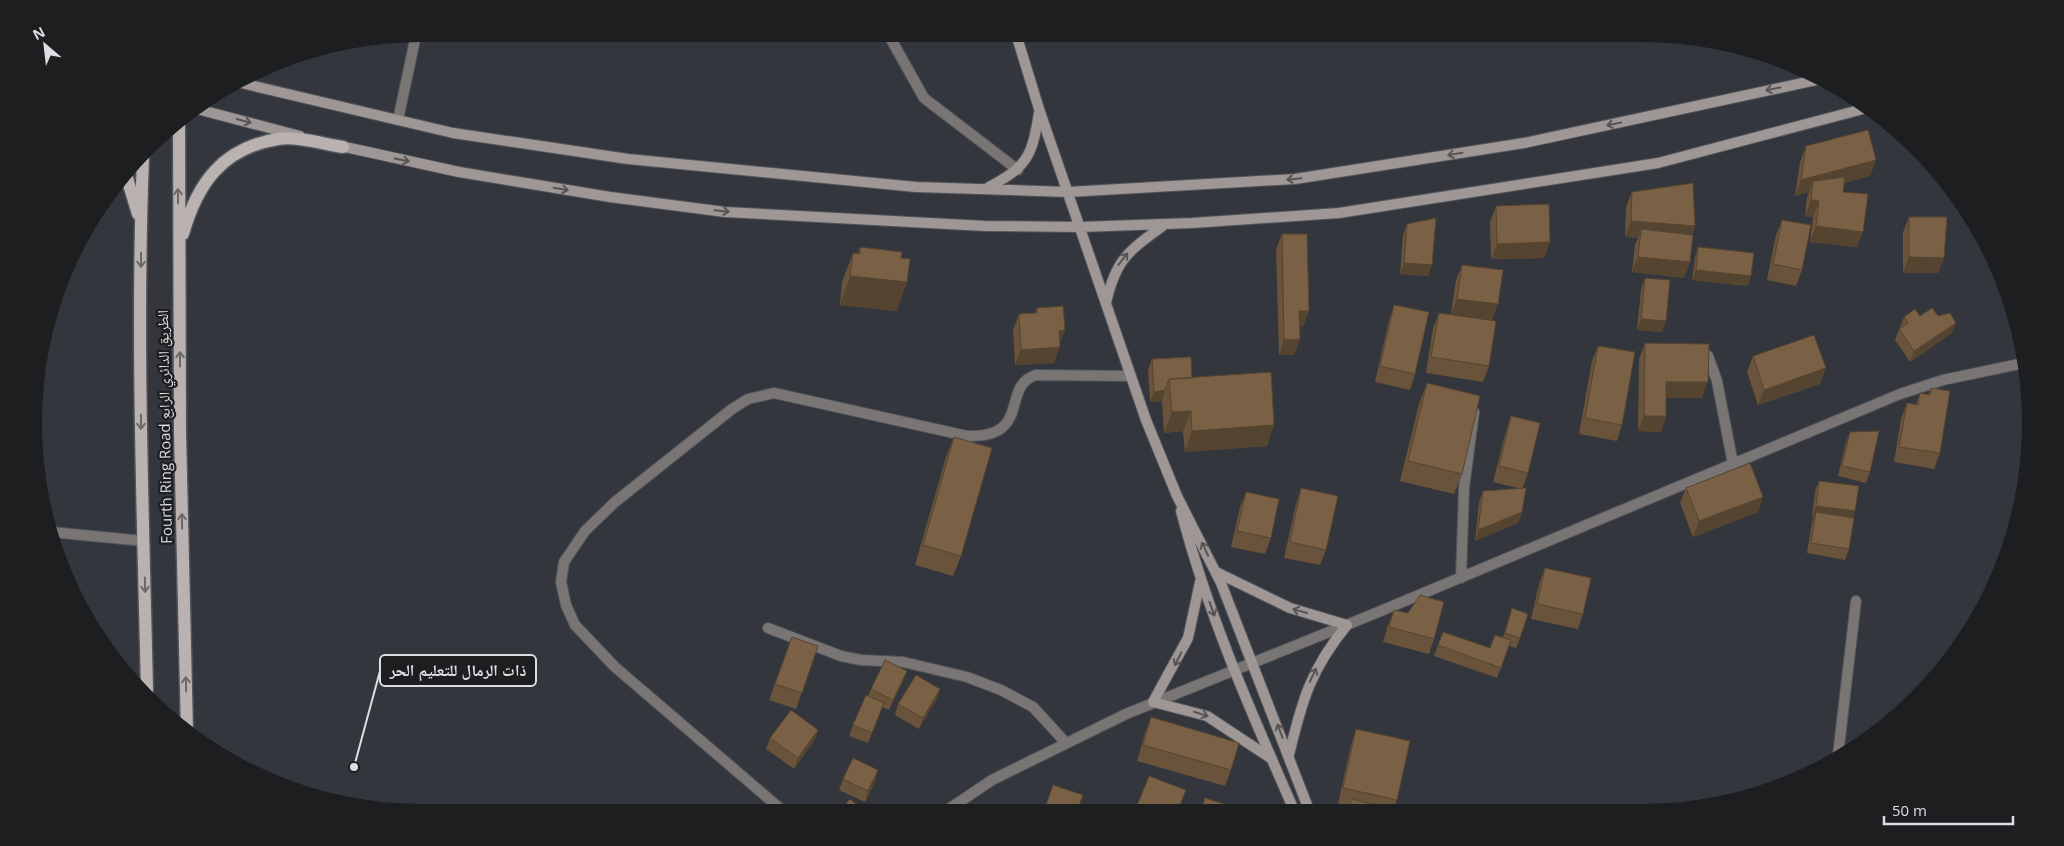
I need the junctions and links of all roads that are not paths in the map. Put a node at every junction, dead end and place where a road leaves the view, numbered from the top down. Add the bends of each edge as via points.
1 (414, 42) edge
2 (892, 42) edge
3 (1018, 42) edge
4 (1808, 82) edge
5 (249, 85) edge
6 (206, 111) edge
7 (1857, 111) edge
8 (1040, 112) junction
9 (398, 120) junction
10 (179, 131) edge
11 (343, 147) junction
12 (143, 166) edge
13 (1018, 170) junction
14 (128, 182) edge
15 (987, 188) junction
16 (1068, 192) junction
17 (141, 224) junction
18 (1164, 224) junction
19 (1080, 227) junction
20 (178, 248) junction
21 (1106, 304) junction
22 (1686, 346) edge
23 (2017, 365) edge
24 (1131, 376) junction
25 (1468, 400) edge
26 (1733, 464) junction
27 (1177, 496) junction
28 (59, 533) edge
29 (144, 541) junction
30 (1216, 572) junction
31 (1461, 578) junction
32 (1200, 579) junction
33 (1856, 601) dead end
34 (1347, 625) junction
35 (768, 628) dead end
36 (1253, 661) junction
37 (1233, 669) junction
38 (147, 684) edge
39 (1153, 702) junction
40 (187, 721) edge
41 (1066, 743) junction
42 (1839, 748) edge
43 (1289, 755) junction
44 (1272, 759) junction
45 (775, 804) edge
46 (956, 804) edge
47 (1291, 804) edge
48 (1307, 804) edge

1 - 9 street
2 - 13 street via 924,98
3 - 8 main road
4 -> 16 main road via 1524,143 1295,179
5 - 9 main road
6 -> 11 main road
7 - 18 main road via 1658,163 1339,213
8 - 13 main road via 1034,145
8 - 16 main road
9 - 15 main road via 453,133 628,158 916,187
20 -> 10 main road, Fourth Ring Road الطريق الدائري الرابع
11 -> 19 main road via 459,172 725,212 985,226
11 - 20 main road via 278,139 249,148 222,162 203,184
12 - 17 main road, Fourth Ring Road الطريق الدائري الرابع
13 - 15 main road
14 - 17 main road
15 - 16 main road
16 - 19 main road
17 -> 29 main road, Fourth Ring Road الطريق الدائري الرابع
18 - 19 main road
21 -> 18 main road via 1120,262
19 - 21 main road
40 -> 20 main road, Fourth Ring Road الطريق الدائري الرابع
21 - 24 main road
22 - 26 street via 1695,347 1708,356 1717,381
23 - 26 street via 1943,380 1900,394
24 - 27 main road
24 - 45 street via 1029,377 1022,383 1012,416 1004,427 982,437 774,393 762,395 732,409 616,502 585,531 564,562 561,582 575,626 615,667
25 - 31 street via 1474,414 1464,488
26 - 31 street
30 -> 27 main road
27 - 32 main road
28 - 29 street
29 -> 38 main road, Fourth Ring Road الطريق الدائري الرابع
34 -> 30 main road via 1290,608
30 - 36 main road
31 - 34 street
32 -> 37 main road
32 -> 39 main road via 1188,638
33 - 42 street
34 - 36 street
43 -> 34 main road via 1308,685 1327,649
35 - 41 street via 841,656 903,662 1001,690 1033,707
36 - 37 street
43 -> 36 main road
37 - 39 street
37 - 44 main road
39 - 41 street
39 -> 44 main road via 1207,716
41 - 46 street via 992,780
43 - 48 main road
44 - 47 main road

